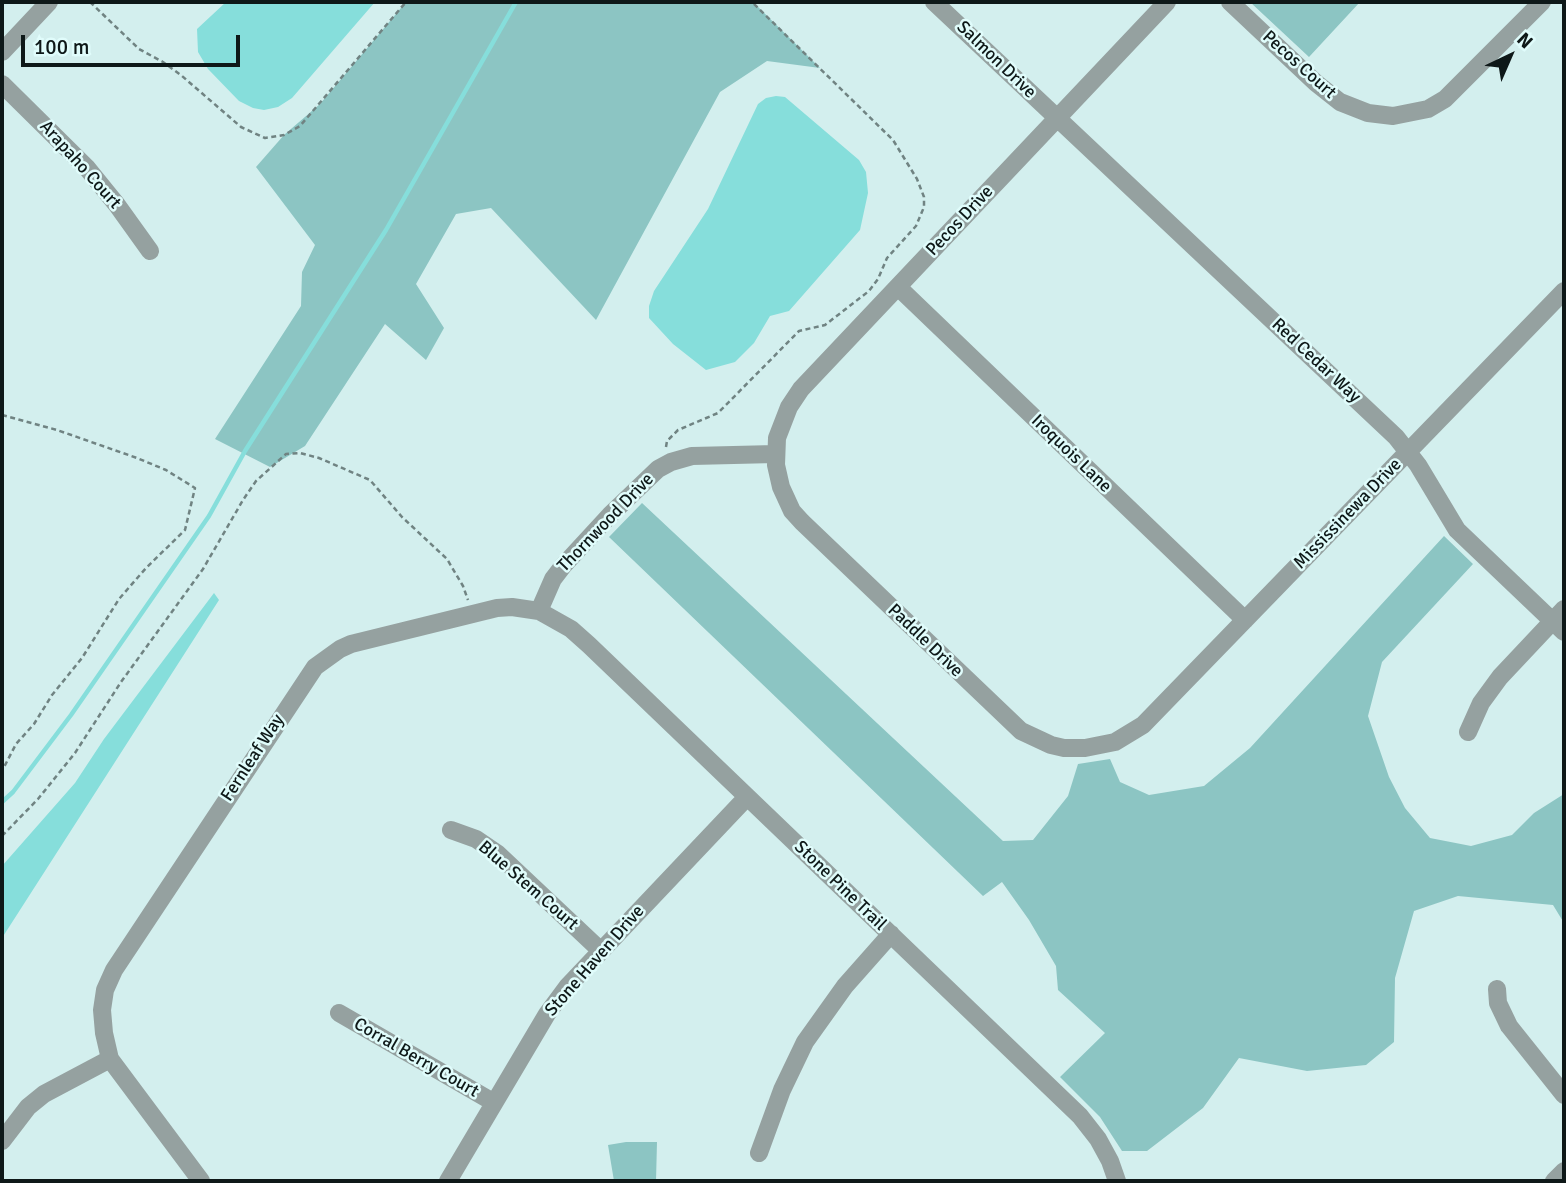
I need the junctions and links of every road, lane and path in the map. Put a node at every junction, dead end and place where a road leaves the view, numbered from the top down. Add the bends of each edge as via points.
1 (49, 2) edge
2 (90, 2) edge
3 (406, 2) edge
4 (752, 2) edge
5 (934, 2) edge
6 (1167, 2) edge
7 (1230, 2) edge
8 (1542, 2) edge
9 (2, 52) edge
10 (2, 84) edge
11 (1057, 119) junction
12 (150, 251) dead end
13 (898, 287) junction
14 (1564, 290) edge
15 (2, 415) edge
16 (1409, 451) junction
17 (775, 454) junction
18 (671, 462) junction
19 (468, 600) dead end
20 (539, 611) junction
21 (1245, 620) junction
22 (1561, 621) edge
23 (1468, 732) dead end
24 (1130, 734) joint
25 (2, 771) edge
26 (747, 797) junction
27 (451, 830) dead end
28 (2, 836) edge
29 (891, 934) junction
30 (600, 950) junction
31 (1497, 989) dead end
32 (339, 1013) dead end
33 (110, 1059) junction
34 (1564, 1095) edge
35 (493, 1102) junction
36 (2, 1141) edge
37 (759, 1153) dead end
38 (1564, 1171) edge
39 (201, 1181) edge
40 (448, 1181) edge
41 (1117, 1181) edge
42 (1554, 1181) edge

1 - 9 street
2 - 3 path via 139,49 183,76 242,127 271,138 300,126
4 - 18 path via 893,140 917,179 924,207 916,226 887,258 869,291 825,325 799,331 712,418 673,434 666,444
5 - 11 street, Salmon Drive
6 - 11 street, Pecos Drive
7 - 8 street, Pecos Court via 1340,102 1393,116 1428,109 1446,99
10 - 12 street, Arapaho Court via 87,168
11 - 13 street, Pecos Drive
11 - 16 street, Red Cedar Way
13 - 17 street, Pecos Drive via 794,398 780,426
13 - 21 street, Iroquois Lane
14 - 16 street, Mississinewa Drive
15 - 25 path via 137,458 195,488 185,530 119,599 82,658 16,744
16 - 21 street, Mississinewa Drive
16 - 22 street, Red Cedar Way via 1457,530
17 - 18 street, Thornwood Drive via 707,454
17 - 24 street, Paddle Drive via 783,495 802,522 1021,731 1051,745 1074,748 1107,745
18 - 20 street, Thornwood Drive via 641,483 563,566
19 - 28 path via 447,559 370,480 319,458 286,454 256,481 203,569 75,753
20 - 26 street, Stone Pine Trail via 589,645
20 - 33 street, Fernleaf Way via 497,608 351,644 315,667 114,970 102,1010
21 - 24 street, Mississinewa Drive
22 - 23 street via 1500,677
26 - 29 street, Stone Pine Trail
26 - 30 street, Stone Haven Drive
27 - 30 street, Blue Stem Court via 498,854
29 - 37 street via 845,986 805,1042
29 - 41 street, Stone Pine Trail via 1080,1116 1105,1150
30 - 35 street, Stone Haven Drive via 547,1014
31 - 34 street via 1509,1026
32 - 35 street, Corral Berry Court
33 - 36 street via 44,1094
33 - 39 street
35 - 40 street, Stone Haven Drive
38 - 42 street

